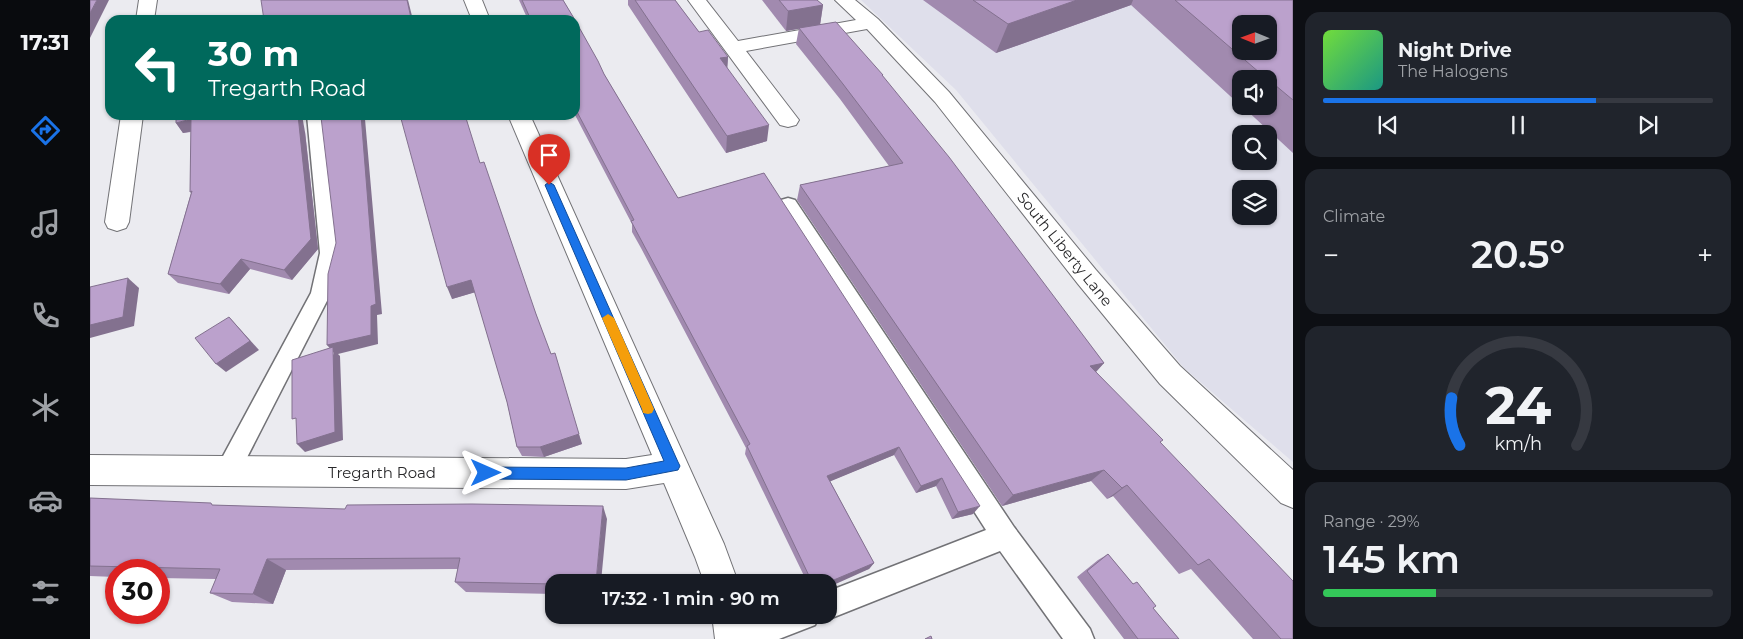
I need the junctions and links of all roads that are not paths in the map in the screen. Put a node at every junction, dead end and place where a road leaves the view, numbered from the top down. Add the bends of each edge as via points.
1 (148, 0) edge
2 (473, 0) edge
3 (697, 0) edge
4 (844, 0) edge
5 (146, 15) edge
6 (479, 15) edge
7 (871, 23) junction
8 (732, 48) junction
9 (131, 120) edge
10 (316, 120) edge
11 (520, 120) edge
12 (788, 120) dead end
13 (788, 205) dead end
14 (117, 222) dead end
15 (673, 466) junction
16 (90, 470) edge
17 (227, 471) junction
18 (1293, 492) edge
19 (1006, 536) junction
20 (718, 574) edge
21 (837, 603) edge
22 (731, 624) edge
23 (781, 624) edge
24 (733, 639) edge
25 (741, 639) edge
26 (1080, 639) edge

1 - 5 street
2 - 6 street
3 - 8 street
4 - 7 street, South Liberty Lane
7 - 8 street
7 - 18 street, South Liberty Lane via 942,97 1170,375
8 - 12 street
9 - 14 street
10 - 17 lane via 330,253 321,293
11 - 15 street
13 - 19 lane
15 - 17 street, Tregarth Road via 626,474
15 - 20 street
16 - 17 street, Tregarth Road
19 - 21 lane
19 - 26 lane
22 - 24 street
23 - 25 lane

